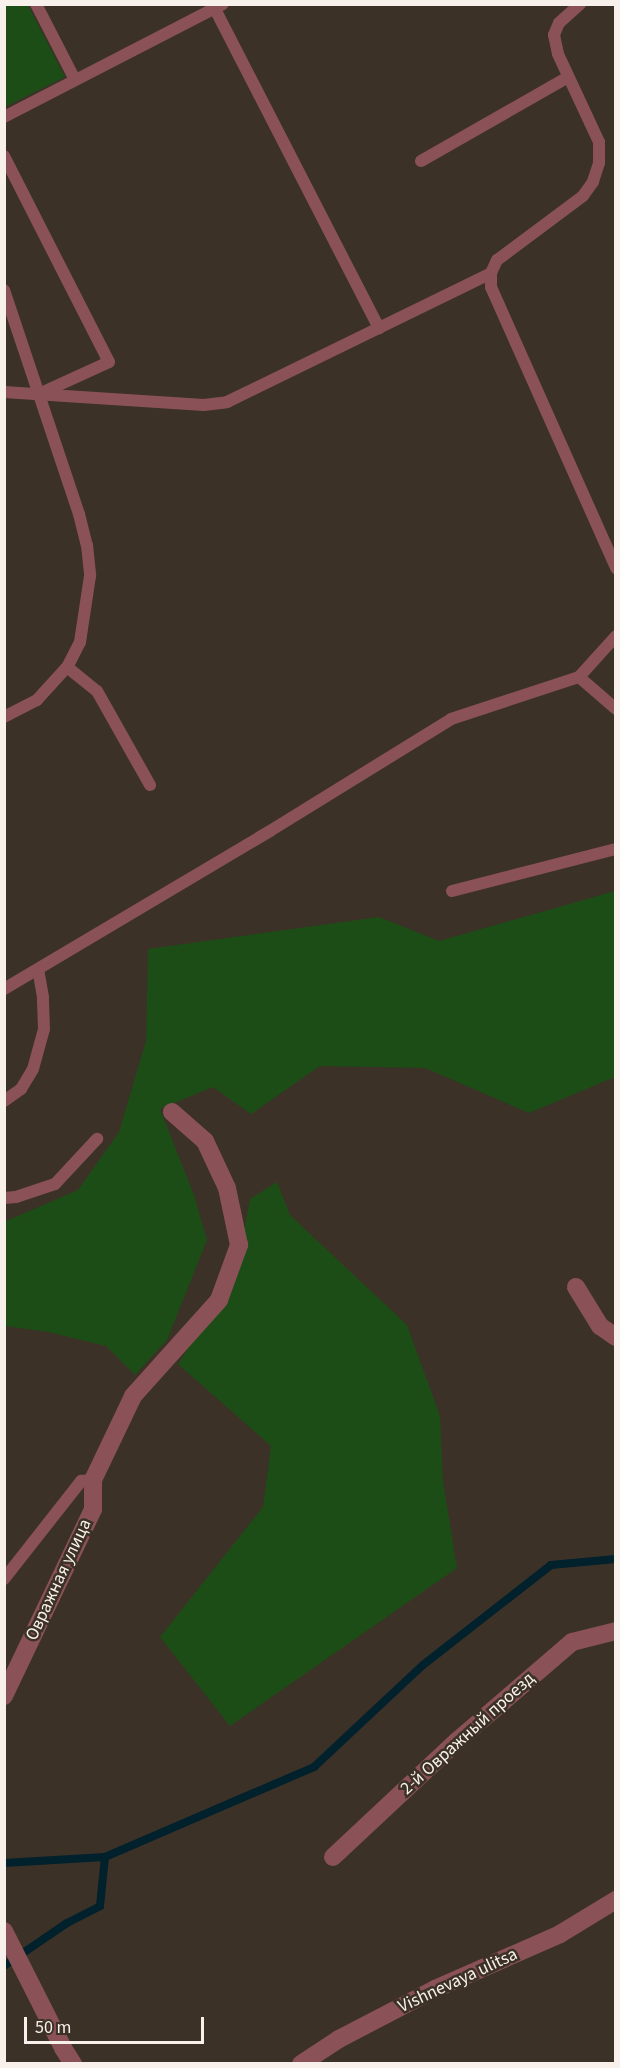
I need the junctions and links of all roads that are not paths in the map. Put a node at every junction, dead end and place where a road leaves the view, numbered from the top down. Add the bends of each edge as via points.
1 (36, 4) edge
2 (580, 4) edge
3 (219, 7) edge
4 (568, 77) junction
5 (75, 80) junction
6 (4, 117) edge
7 (4, 156) edge
8 (421, 161) dead end
9 (491, 273) junction
10 (4, 290) edge
11 (379, 328) junction
12 (4, 392) edge
13 (38, 394) junction
14 (615, 568) edge
15 (615, 636) edge
16 (67, 667) junction
17 (579, 677) junction
18 (615, 709) edge
19 (4, 717) edge
20 (150, 785) dead end
21 (615, 849) edge
22 (452, 891) dead end
23 (38, 969) junction
24 (4, 989) edge
25 (4, 1101) edge
26 (172, 1112) dead end
27 (98, 1139) dead end
28 (4, 1198) edge
29 (576, 1287) dead end
30 (615, 1337) edge
31 (93, 1480) junction
32 (4, 1579) edge
33 (615, 1631) edge
34 (4, 1696) edge
35 (333, 1857) dead end
36 (615, 1900) edge
37 (4, 1931) edge
38 (73, 2064) edge
39 (301, 2064) edge

1 - 5 lane
2 - 4 lane via 559,23 554,36
3 - 5 lane
3 - 11 lane
4 - 8 lane
4 - 9 lane via 599,141 599,163 593,182 583,196 497,261
5 - 6 lane
7 - 13 lane via 109,362
9 - 11 lane
9 - 14 lane via 491,287
10 - 13 lane
11 - 13 lane via 227,402 204,405
12 - 13 lane
13 - 16 lane via 87,545 87,608 80,642
15 - 17 lane
16 - 19 lane via 37,700
16 - 20 lane via 102,699
17 - 18 lane
17 - 23 lane via 451,719
21 - 22 lane
23 - 24 lane
23 - 25 lane via 44,1029 33,1069 21,1089
26 - 31 street, Овражная улица via 205,1141 227,1188 239,1245 219,1300 133,1396
27 - 28 lane via 55,1184
29 - 30 street via 600,1326
31 - 32 lane via 81,1481
31 - 34 street, Овражная улица via 93,1509
33 - 35 street, 2-й Овражный проезд via 572,1642 457,1741
36 - 39 street, Vishnevaya ulitsa via 560,1934 435,1989 339,2038
37 - 38 street

